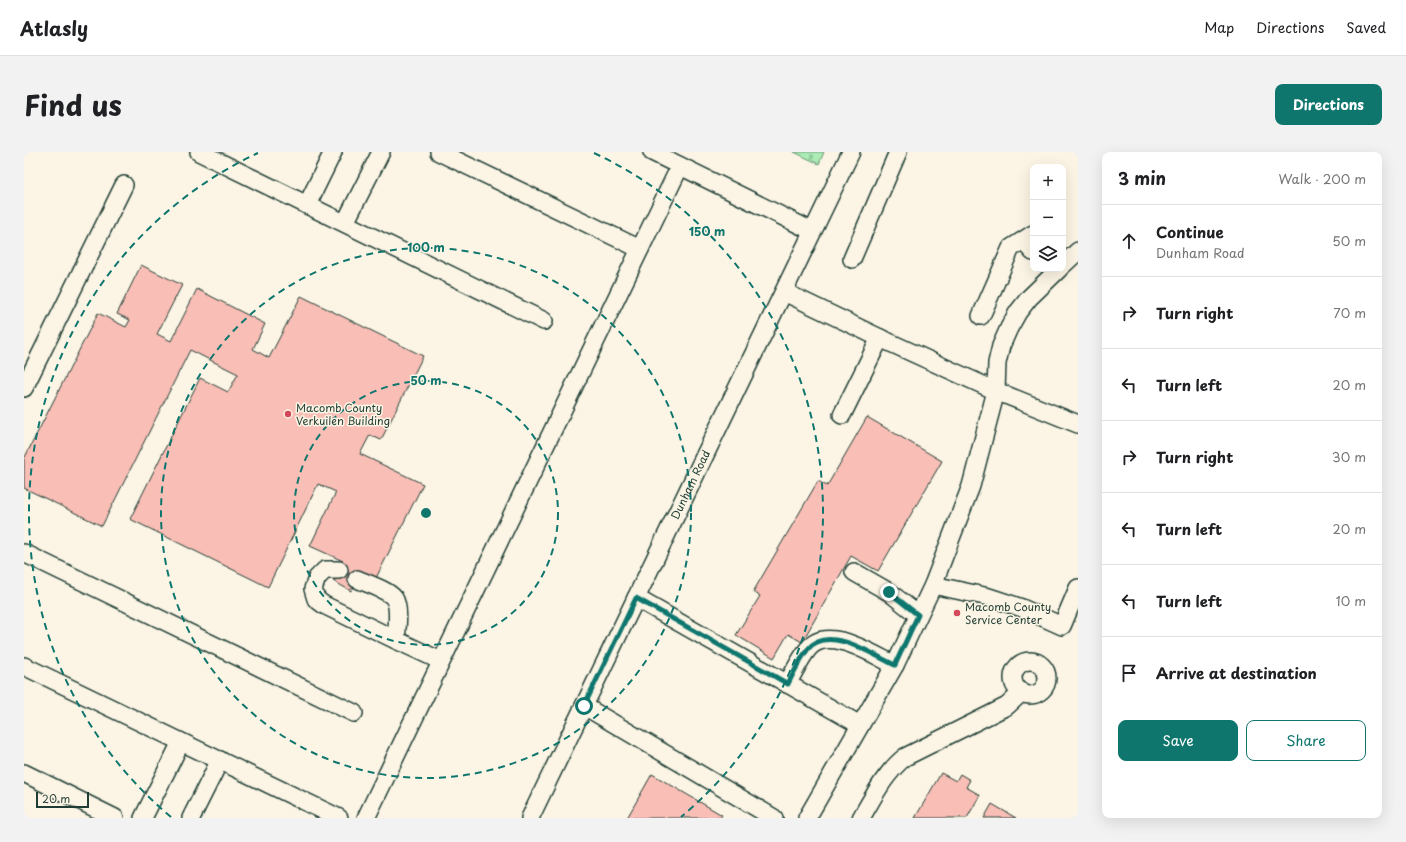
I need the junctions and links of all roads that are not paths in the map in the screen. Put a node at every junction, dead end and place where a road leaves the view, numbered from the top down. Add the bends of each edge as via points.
1 (199, 152) edge
2 (334, 152) edge
3 (381, 152) edge
4 (439, 152) edge
5 (652, 152) edge
6 (851, 152) edge
7 (898, 152) edge
8 (680, 166) junction
9 (124, 185) dead end
10 (307, 205) junction
11 (345, 224) junction
12 (812, 231) junction
13 (1030, 242) edge
14 (640, 249) junction
15 (852, 259) dead end
16 (1056, 272) edge
17 (784, 292) junction
18 (981, 316) dead end
19 (544, 321) dead end
20 (880, 338) junction
21 (24, 388) edge
22 (996, 392) junction
23 (842, 415) dead end
24 (1078, 424) edge
25 (24, 553) edge
26 (339, 570) dead end
27 (854, 572) dead end
28 (357, 579) dead end
29 (933, 585) junction
30 (1078, 588) edge
31 (636, 598) junction
32 (918, 615) junction
33 (396, 640) junction
34 (441, 661) junction
35 (895, 665) junction
36 (24, 666) edge
37 (788, 684) junction
38 (1022, 692) dead end
39 (584, 706) junction
40 (354, 713) dead end
41 (860, 725) junction
42 (181, 742) junction
43 (220, 760) junction
44 (24, 773) edge
45 (115, 818) edge
46 (143, 818) edge
47 (191, 818) edge
48 (339, 818) edge
49 (366, 818) edge
50 (530, 818) edge
51 (774, 818) edge
52 (806, 818) edge
53 (861, 818) edge

1 - 10 street
2 - 10 street
3 - 11 street
4 - 14 street
5 - 8 street
6 - 12 street, Dunham Road
7 - 15 street
8 - 12 street
8 - 14 street
9 - 21 street
10 - 11 street
11 - 19 street
12 - 17 street, Dunham Road
13 - 18 street via 1011,248
14 - 34 street
16 - 22 street via 1029,298 1009,328 997,363
17 - 20 street
17 - 31 street, Dunham Road
20 - 22 street
20 - 23 street
22 - 24 street
22 - 29 street via 971,486
25 - 40 street
26 - 33 street via 325,570 317,578 313,589 316,599
27 - 32 street via 889,592
28 - 33 street via 394,598 397,607
29 - 30 street via 989,597 1062,626
29 - 32 street
31 - 37 street
31 - 39 street, Dunham Road
32 - 35 street
33 - 34 street
34 - 49 street
35 - 37 street via 843,641 828,639 817,641 808,648
35 - 41 street
36 - 42 street
37 - 41 street
38 - 53 street via 1007,706 905,757 885,777
39 - 50 street, Dunham Road
39 - 51 street
41 - 52 street
42 - 43 street
42 - 46 street
43 - 47 street
43 - 48 street
44 - 45 street

